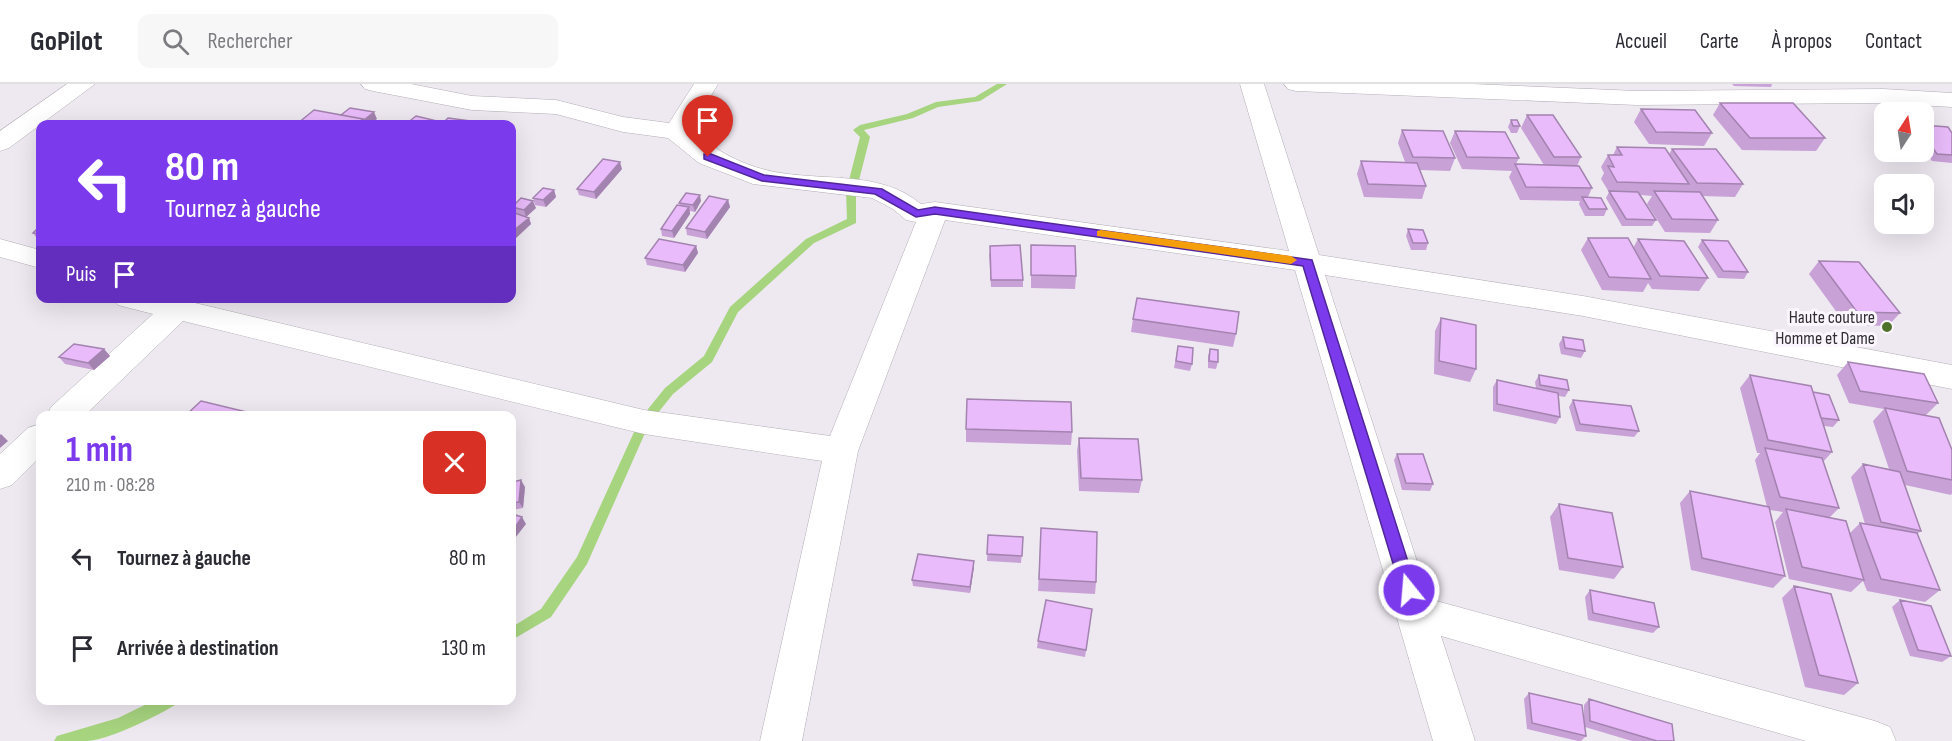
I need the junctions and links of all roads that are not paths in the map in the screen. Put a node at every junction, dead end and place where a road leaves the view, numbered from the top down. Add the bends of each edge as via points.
1 (83, 84) edge
2 (373, 84) edge
3 (706, 84) edge
4 (1252, 84) edge
5 (1296, 84) edge
6 (400, 86) edge
7 (1952, 100) edge
8 (676, 132) junction
9 (0, 143) edge
10 (935, 210) junction
11 (0, 249) edge
12 (36, 258) edge
13 (1308, 263) junction
14 (149, 303) edge
15 (176, 310) junction
16 (1952, 377) edge
17 (68, 411) edge
18 (36, 442) edge
19 (842, 451) junction
20 (0, 475) edge
21 (1416, 612) junction
22 (781, 741) edge
23 (1454, 741) edge
24 (1875, 741) edge

1 - 9 street
2 - 6 street
3 - 8 street
4 - 13 street
5 - 7 street via 1637,99 1883,96
6 - 8 street via 472,103 556,107
8 - 10 street via 708,157 762,178 878,191 916,214
10 - 13 street
10 - 19 street
11 - 12 street
13 - 16 street via 1583,306
13 - 21 street
14 - 15 street
15 - 17 street
15 - 19 street via 644,422
18 - 20 street
19 - 22 street
21 - 23 street
21 - 24 street

